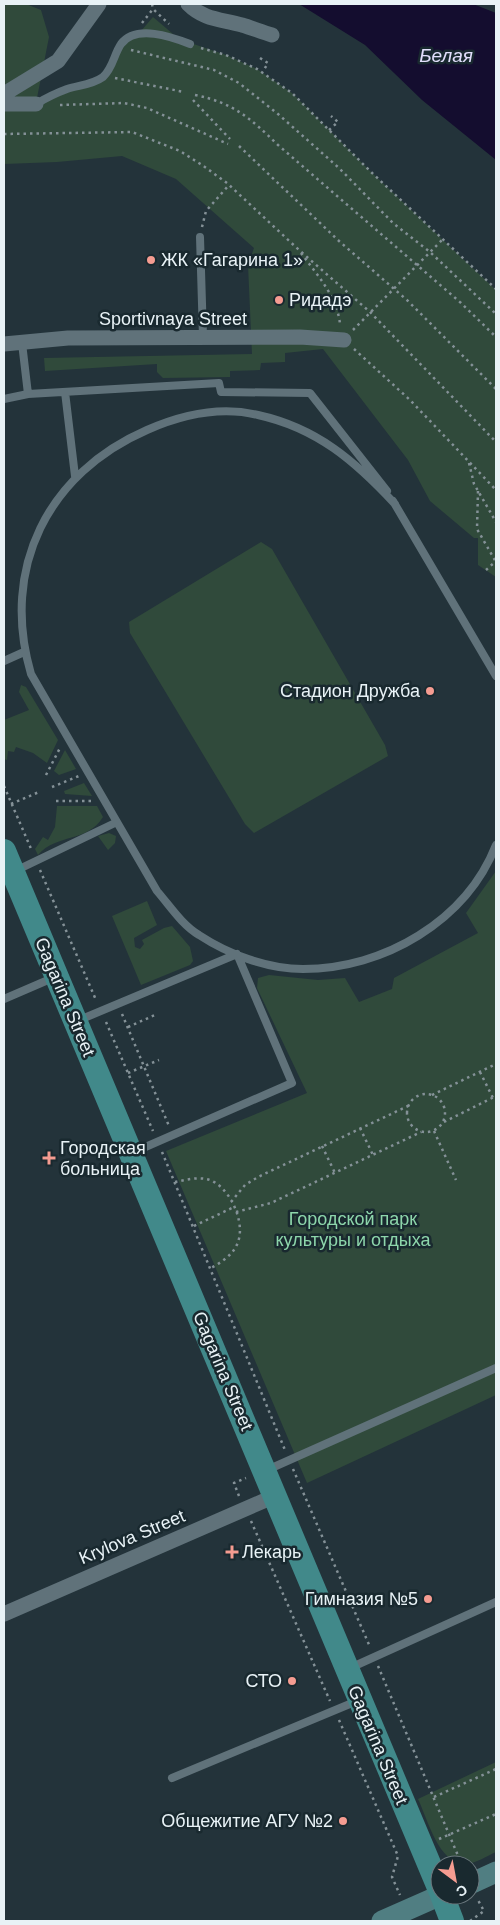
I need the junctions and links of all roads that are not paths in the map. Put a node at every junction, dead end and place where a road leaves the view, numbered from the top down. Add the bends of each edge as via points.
1 (99, 4) edge
2 (188, 4) edge
3 (272, 35) dead end
4 (190, 44) road end
5 (4, 94) edge
6 (4, 104) edge
7 (36, 104) joint
8 (200, 237) road end
9 (203, 337) junction
10 (346, 341) road end
11 (22, 343) junction
12 (4, 344) edge
13 (65, 392) junction
14 (28, 394) junction
15 (4, 398) edge
16 (75, 476) junction
17 (395, 504) junction
18 (24, 652) junction
19 (4, 661) edge
20 (496, 676) edge
21 (117, 822) junction
22 (496, 845) edge
23 (8, 862) edge
24 (238, 954) junction
25 (57, 977) junction
26 (4, 999) edge
27 (75, 1021) junction
28 (131, 1153) junction
29 (496, 1368) edge
30 (265, 1471) junction
31 (275, 1496) junction
32 (496, 1602) edge
33 (4, 1614) edge
34 (346, 1670) junction
35 (359, 1700) junction
36 (172, 1778) dead end
37 (430, 1867) edge
38 (496, 1872) edge
39 (480, 1879) edge
40 (430, 1900) edge
41 (446, 1905) edge
42 (382, 1921) edge
43 (452, 1921) edge

1 - 5 street via 58,61
2 - 3 street via 198,14 216,21
4 - 7 lane via 167,35 131,36 120,47 103,76 91,84 56,93
6 - 7 street
8 - 9 lane
9 - 10 street, Sportivnaya Street via 300,337
9 - 11 street, Sportivnaya Street via 68,338
11 - 12 street, Sportivnaya Street
11 - 14 lane
13 - 14 lane
13 - 16 lane
13 - 17 lane via 219,383 221,392 310,393 382,482
14 - 15 lane
16 - 17 lane via 100,455 166,422 201,413 229,411 289,423 323,439 369,476
16 - 18 lane via 43,520 25,567 20,611
17 - 20 lane
18 - 19 lane
18 - 21 lane via 31,674
21 - 23 lane via 36,861
21 - 24 lane via 157,891 179,918 197,934
22 - 24 lane via 483,872 455,908 410,941 382,954 355,962 302,969
23 - 25 main road, Gagarina Street
24 - 27 lane
24 - 28 lane via 292,1083
25 - 26 lane
25 - 27 main road, Gagarina Street
27 - 28 main road, Gagarina Street
28 - 30 main road, Gagarina Street
29 - 30 lane
30 - 31 main road, Gagarina Street
31 - 33 street, Krylova Street
31 - 34 main road, Gagarina Street
32 - 34 lane
34 - 35 main road, Gagarina Street
35 - 36 lane
35 - 37 main road, Gagarina Street
38 - 39 main road
40 - 42 main road
41 - 43 main road

